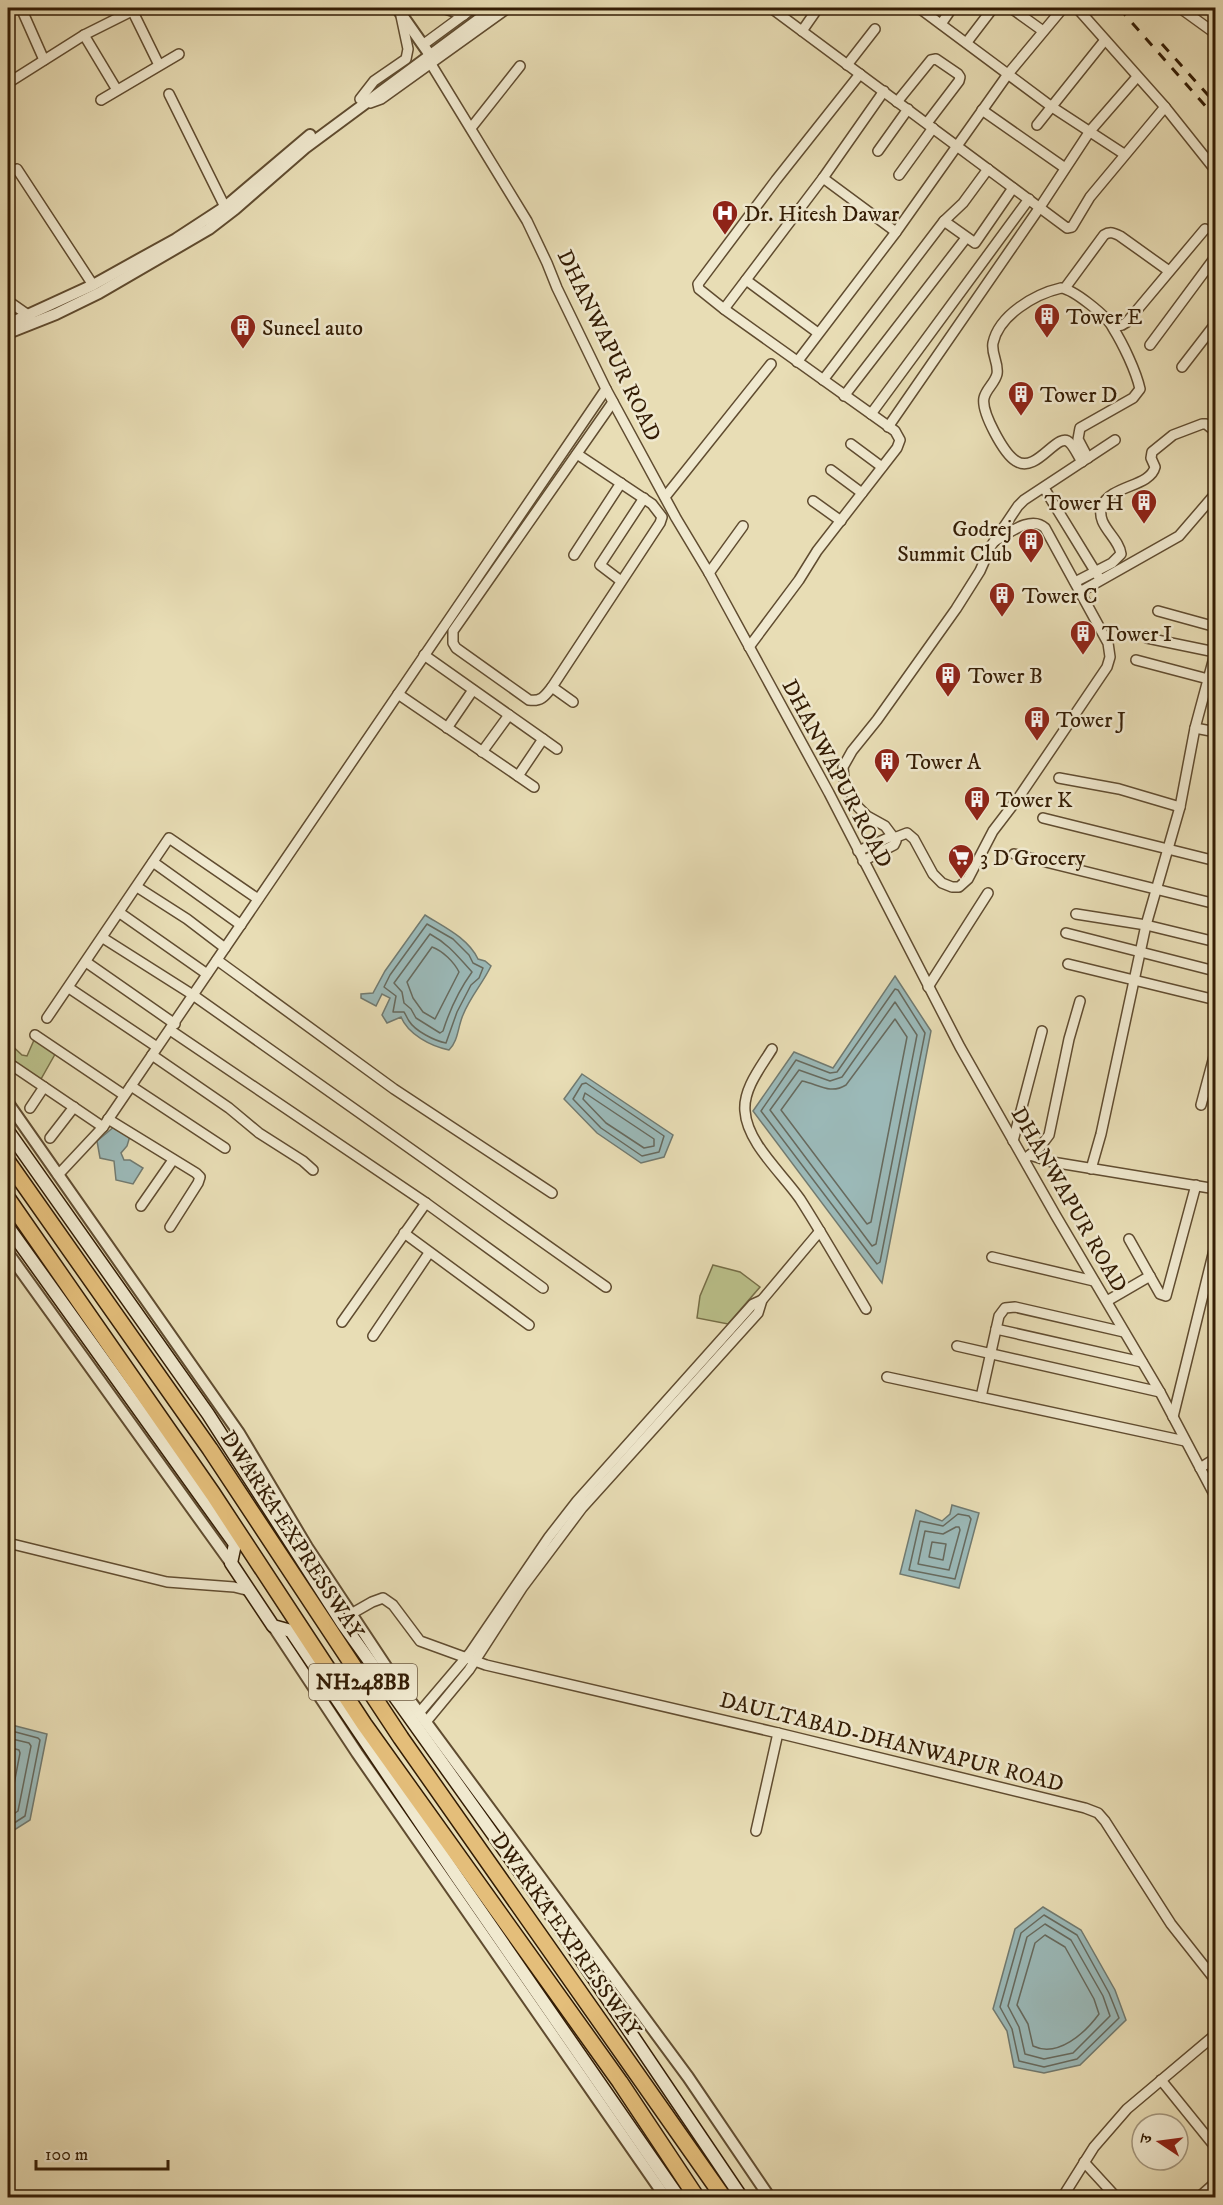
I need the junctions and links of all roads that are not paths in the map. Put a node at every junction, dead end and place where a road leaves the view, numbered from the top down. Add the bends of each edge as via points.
1 (21, 8) edge
2 (442, 8) edge
3 (473, 8) edge
4 (494, 8) edge
5 (508, 8) edge
6 (771, 8) edge
7 (818, 8) edge
8 (919, 8) edge
9 (952, 8) edge
10 (993, 8) edge
11 (1011, 8) edge
12 (1063, 8) edge
13 (1077, 8) edge
14 (1180, 8) edge
15 (135, 9) edge
16 (399, 10) edge
17 (464, 15) junction
18 (941, 24) junction
19 (875, 28) dead end
20 (802, 31) junction
21 (1043, 31) junction
22 (1215, 34) edge
23 (84, 35) junction
24 (1105, 40) junction
25 (967, 42) junction
26 (424, 44) junction
27 (179, 54) dead end
28 (430, 59) junction
29 (44, 60) junction
30 (159, 64) junction
31 (848, 65) junction
32 (520, 66) dead end
33 (860, 74) junction
34 (1008, 74) junction
35 (1137, 77) junction
36 (8, 82) edge
37 (117, 90) junction
38 (884, 92) junction
39 (169, 94) dead end
40 (101, 100) dead end
41 (363, 101) junction
42 (897, 102) junction
43 (1052, 107) junction
44 (1165, 107) junction
45 (908, 109) junction
46 (982, 110) junction
47 (1037, 125) dead end
48 (930, 126) junction
49 (471, 128) junction
50 (1090, 131) junction
51 (958, 146) junction
52 (878, 151) dead end
53 (1124, 154) junction
54 (1065, 168) junction
55 (17, 169) dead end
56 (988, 169) junction
57 (1215, 171) edge
58 (899, 175) dead end
59 (823, 178) junction
60 (1013, 188) junction
61 (1029, 199) junction
62 (225, 207) junction
63 (1040, 207) junction
64 (944, 220) junction
65 (1205, 229) dead end
66 (896, 232) junction
67 (966, 238) junction
68 (179, 242) junction
69 (1215, 256) edge
70 (1169, 272) junction
71 (746, 280) junction
72 (93, 285) junction
73 (1065, 288) junction
74 (8, 301) edge
75 (724, 309) junction
76 (31, 319) junction
77 (1215, 323) edge
78 (8, 324) edge
79 (1113, 327) junction
80 (8, 333) edge
81 (818, 333) junction
82 (1150, 345) dead end
83 (797, 362) junction
84 (771, 364) dead end
85 (1182, 367) dead end
86 (823, 380) junction
87 (606, 389) junction
88 (844, 396) junction
89 (613, 402) junction
90 (871, 414) junction
91 (888, 427) junction
92 (1215, 432) edge
93 (1115, 440) dead end
94 (851, 444) dead end
95 (576, 454) junction
96 (1085, 460) junction
97 (882, 467) junction
98 (831, 470) dead end
99 (621, 483) junction
100 (1044, 488) junction
101 (862, 493) junction
102 (1215, 493) edge
103 (663, 494) junction
104 (648, 501) junction
105 (813, 501) dead end
106 (841, 521) junction
107 (743, 526) dead end
108 (995, 541) junction
109 (574, 555) dead end
110 (1096, 572) junction
111 (710, 573) junction
112 (621, 581) junction
113 (1075, 582) junction
114 (1101, 582) junction
115 (1080, 592) junction
116 (1158, 611) dead end
117 (1215, 627) edge
118 (1148, 638) dead end
119 (749, 646) junction
120 (424, 655) junction
121 (1215, 655) edge
122 (1136, 660) dead end
123 (1208, 679) junction
124 (552, 687) junction
125 (473, 690) junction
126 (398, 694) junction
127 (573, 702) dead end
128 (509, 715) junction
129 (447, 728) junction
130 (1195, 728) junction
131 (1215, 732) edge
132 (543, 739) junction
133 (556, 749) dead end
134 (482, 752) junction
135 (518, 776) junction
136 (1059, 778) dead end
137 (534, 787) dead end
138 (1180, 807) junction
139 (1043, 818) dead end
140 (894, 838) junction
141 (1167, 849) junction
142 (858, 851) junction
143 (1014, 854) dead end
144 (863, 861) junction
145 (1215, 861) edge
146 (153, 862) junction
147 (137, 887) junction
148 (1155, 888) junction
149 (988, 893) dead end
150 (258, 899) junction
151 (1215, 904) edge
152 (120, 913) junction
153 (1076, 914) dead end
154 (241, 925) junction
155 (1146, 926) junction
156 (1066, 933) dead end
157 (103, 938) junction
158 (1215, 942) edge
159 (225, 948) junction
160 (1140, 953) junction
161 (217, 960) junction
162 (86, 962) junction
163 (1068, 964) dead end
164 (1215, 971) edge
165 (207, 974) junction
166 (1133, 981) junction
167 (928, 987) junction
168 (69, 988) junction
169 (193, 995) junction
170 (1215, 1000) edge
171 (1080, 1001) dead end
172 (47, 1018) dead end
173 (172, 1027) junction
174 (1042, 1031) dead end
175 (35, 1035) dead end
176 (772, 1049) dead end
177 (1215, 1049) edge
178 (154, 1051) junction
179 (13, 1066) dead end
180 (131, 1086) junction
181 (44, 1087) junction
182 (124, 1095) junction
183 (8, 1103) edge
184 (1201, 1105) dead end
185 (74, 1107) junction
186 (30, 1108) dead end
187 (105, 1123) junction
188 (8, 1131) edge
189 (50, 1137) dead end
190 (1013, 1141) junction
191 (225, 1148) dead end
192 (1027, 1157) junction
193 (172, 1160) junction
194 (8, 1162) edge
195 (1091, 1169) junction
196 (313, 1170) dead end
197 (57, 1176) junction
198 (1196, 1185) junction
199 (1215, 1189) edge
200 (552, 1193) dead end
201 (8, 1199) edge
202 (426, 1203) junction
203 (141, 1206) dead end
204 (8, 1227) edge
205 (170, 1227) dead end
206 (820, 1231) junction
207 (404, 1233) junction
208 (1129, 1239) dead end
209 (1215, 1242) edge
210 (8, 1253) edge
211 (429, 1253) junction
212 (992, 1257) dead end
213 (1214, 1257) edge
214 (1150, 1276) junction
215 (1094, 1281) junction
216 (606, 1287) dead end
217 (543, 1288) dead end
218 (1107, 1301) junction
219 (866, 1309) dead end
220 (342, 1322) dead end
221 (529, 1325) dead end
222 (996, 1329) junction
223 (1125, 1332) junction
224 (372, 1336) dead end
225 (957, 1346) dead end
226 (990, 1353) junction
227 (1143, 1362) junction
228 (887, 1377) dead end
229 (1161, 1392) junction
230 (981, 1397) junction
231 (1173, 1417) junction
232 (651, 1426) junction
233 (1185, 1441) junction
234 (1215, 1458) edge
235 (1200, 1468) junction
236 (1215, 1498) edge
237 (8, 1543) edge
238 (231, 1563) junction
239 (250, 1591) junction
240 (351, 1614) junction
241 (273, 1626) junction
242 (466, 1658) junction
243 (476, 1661) junction
244 (422, 1717) junction
245 (778, 1732) junction
246 (756, 1831) dead end
247 (507, 1833) junction
248 (494, 1835) junction
249 (1215, 1981) edge
250 (1215, 2034) edge
251 (1161, 2080) junction
252 (1215, 2148) edge
253 (1084, 2162) junction
254 (1215, 2182) edge
255 (1200, 2197) edge
256 (666, 2198) edge
257 (679, 2198) edge
258 (697, 2198) edge
259 (724, 2198) edge
260 (742, 2198) edge
261 (770, 2198) edge
262 (1062, 2198) edge
263 (1117, 2198) edge

1 - 29 street
2 - 17 street
3 - 17 street
4 - 28 street
5 - 28 street
6 - 20 street
7 - 20 street
8 - 18 street
9 - 18 street
10 - 25 street
11 - 21 street
12 - 21 street
13 - 24 street
14 - 22 street
15 - 23 street
15 - 30 street
16 - 26 street
16 - 41 street via 408,49 406,58 374,81
17 - 26 street
18 - 25 street
19 - 31 street
20 - 31 street
21 - 34 street
23 - 29 street
23 - 37 street
24 - 35 street
24 - 43 street
25 - 34 street
26 - 28 street
27 - 30 street
28 - 41 street
28 - 49 street, DHANWAPUR ROAD
29 - 36 street
30 - 37 street
31 - 33 street
32 - 49 street
33 - 38 street
33 - 75 street via 698,284
34 - 43 street
34 - 46 street
35 - 44 street
35 - 50 street
37 - 40 street
38 - 42 street
38 - 59 street
39 - 62 street
41 - 62 street via 301,141
41 - 68 street via 228,214
42 - 45 street
42 - 48 street via 931,60 936,59 958,74 959,81
43 - 47 street
43 - 50 street
44 - 53 street
44 - 57 street
45 - 48 street
45 - 52 street
46 - 51 street
46 - 54 street
48 - 51 street
48 - 58 street
49 - 87 street, DHANWAPUR ROAD via 527,221
50 - 53 street
50 - 54 street
51 - 56 street
51 - 66 street
53 - 63 street via 1072,227 1065,227
54 - 63 street
55 - 72 street
56 - 60 street
56 - 64 street via 963,203
59 - 66 street
59 - 71 street
60 - 61 street
60 - 67 street via 977,241
61 - 63 street
61 - 90 street
62 - 68 street
63 - 91 street
64 - 67 street
64 - 86 street
65 - 70 street
66 - 81 street
67 - 88 street
68 - 72 street
68 - 76 street via 99,293 56,314
69 - 82 street
70 - 73 street via 1120,236 1108,233
70 - 79 street via 1127,321
71 - 75 street
71 - 81 street
72 - 76 street
73 - 79 street
73 - 96 street via 1010,313 993,344 998,373 983,403 987,419 1018,463 1035,461 1066,440
74 - 76 street
75 - 83 street
76 - 78 street
76 - 80 street
77 - 85 street
79 - 96 street via 1140,389 1133,398 1080,429 1078,439
81 - 83 street
83 - 86 street
84 - 103 street
86 - 88 street
87 - 89 street, DHANWAPUR ROAD
87 - 120 street
88 - 90 street
89 - 95 street
89 - 103 street, DHANWAPUR ROAD
90 - 91 street
91 - 97 street via 900,440
92 - 110 street via 1202,424 1173,435 1152,452 1155,467 1150,476 1108,499 1102,521 1121,554
93 - 96 street
94 - 97 street
95 - 99 street
95 - 124 street via 457,624 452,637 456,648 529,700 542,699
96 - 100 street
97 - 101 street
98 - 101 street
99 - 104 street
99 - 109 street
100 - 108 street via 1018,506
100 - 110 street
101 - 106 street
102 - 114 street via 1179,536
103 - 104 street
103 - 111 street, DHANWAPUR ROAD
104 - 112 street via 660,513 660,523
104 - 112 street via 600,565
105 - 106 street
106 - 119 street
107 - 111 street
108 - 113 street via 1031,522 1038,523 1045,528
108 - 140 street via 956,609 843,766 844,779 858,807 885,826
110 - 113 street
110 - 114 street
111 - 119 street, DHANWAPUR ROAD
112 - 124 street
113 - 115 street
114 - 115 street
115 - 140 street via 1108,643 1107,667 993,831 968,879 959,887 942,883 912,836 904,833
116 - 117 street
118 - 121 street
119 - 142 street, DHANWAPUR ROAD
120 - 125 street
120 - 126 street
121 - 123 street
122 - 123 street
123 - 130 street
124 - 127 street
125 - 128 street
125 - 129 street
126 - 129 street
126 - 150 street
128 - 132 street
128 - 134 street
129 - 134 street
130 - 131 street
130 - 138 street
132 - 133 street
132 - 135 street
134 - 135 street
135 - 137 street
136 - 138 street via 1108,786
138 - 141 street
139 - 141 street
140 - 142 street
140 - 144 street via 894,845
141 - 145 street
141 - 148 street
142 - 144 street, DHANWAPUR ROAD
143 - 148 street
144 - 167 street, DHANWAPUR ROAD
146 - 147 street
146 - 150 street via 171,839
146 - 154 street
147 - 152 street
147 - 159 street
148 - 151 street
148 - 155 street
149 - 167 street
150 - 154 street
152 - 157 street
152 - 165 street
153 - 155 street
154 - 159 street
155 - 158 street
155 - 160 street
156 - 160 street
157 - 162 street
157 - 169 street
159 - 161 street
160 - 164 street
160 - 166 street
161 - 165 street
161 - 200 street via 394,1089
162 - 168 street
162 - 173 street
163 - 166 street
165 - 169 street
166 - 170 street
166 - 195 street
167 - 190 street, DHANWAPUR ROAD
168 - 172 street
168 - 178 street
169 - 173 street
169 - 216 street
171 - 192 street via 1049,1135
173 - 178 street
173 - 202 street
174 - 190 street
175 - 182 street
176 - 206 street via 748,1090 744,1110 757,1145
177 - 184 street
178 - 180 street
178 - 196 street
179 - 181 street
180 - 182 street
180 - 191 street
181 - 185 street
181 - 186 street
182 - 187 street
183 - 197 street
185 - 187 street
185 - 189 street
187 - 193 street
187 - 197 street
188 - 248 main road via 208,1414 344,1624
190 - 192 street, DHANWAPUR ROAD
192 - 195 street
192 - 215 street, DHANWAPUR ROAD
193 - 203 street
193 - 205 street via 200,1177
194 - 259 highway, DWARKA EXPRESSWAY / NH248BB via 210,1449 401,1738
195 - 198 street
197 - 240 street via 239,1433
198 - 199 street
198 - 214 street via 1166,1296 1160,1294
201 - 258 highway, DWARKA EXPRESSWAY / NH248BB via 213,1494 364,1724 620,2082
202 - 207 street
202 - 217 street
204 - 238 main road via 235,1544
206 - 219 street
206 - 232 street via 762,1300 758,1314
207 - 211 street
207 - 220 street
208 - 214 street
209 - 213 street
210 - 238 street
211 - 221 street
211 - 224 street
212 - 215 street
213 - 231 street
214 - 218 street
215 - 218 street, DHANWAPUR ROAD
218 - 223 street, DHANWAPUR ROAD
222 - 223 street via 1002,1310 1009,1307
222 - 226 street
222 - 227 street
223 - 227 street, DHANWAPUR ROAD
225 - 226 street
226 - 229 street
226 - 230 street
227 - 229 street, DHANWAPUR ROAD
228 - 230 street
229 - 231 street, DHANWAPUR ROAD
230 - 233 street
231 - 233 street, DHANWAPUR ROAD
232 - 242 street via 578,1501 549,1537
232 - 243 street via 549,1550
233 - 235 street, DHANWAPUR ROAD
234 - 235 street
235 - 236 street, DHANWAPUR ROAD
237 - 239 street via 167,1582
238 - 239 main road
239 - 241 main road
240 - 242 street, DAULTABAD-DHANWAPUR ROAD via 383,1598 393,1605 420,1641
240 - 244 street
241 - 256 street
241 - 257 main road via 291,1631
242 - 243 street, DAULTABAD-DHANWAPUR ROAD
242 - 244 street
243 - 244 street
243 - 245 street, DAULTABAD-DHANWAPUR ROAD
244 - 247 street
245 - 246 street
245 - 249 street, DAULTABAD-DHANWAPUR ROAD via 1098,1813
247 - 248 main road
247 - 261 street via 688,2077
248 - 260 main road
250 - 251 street
251 - 252 street
251 - 253 street via 1127,2109
253 - 262 street
253 - 263 street
254 - 255 street

